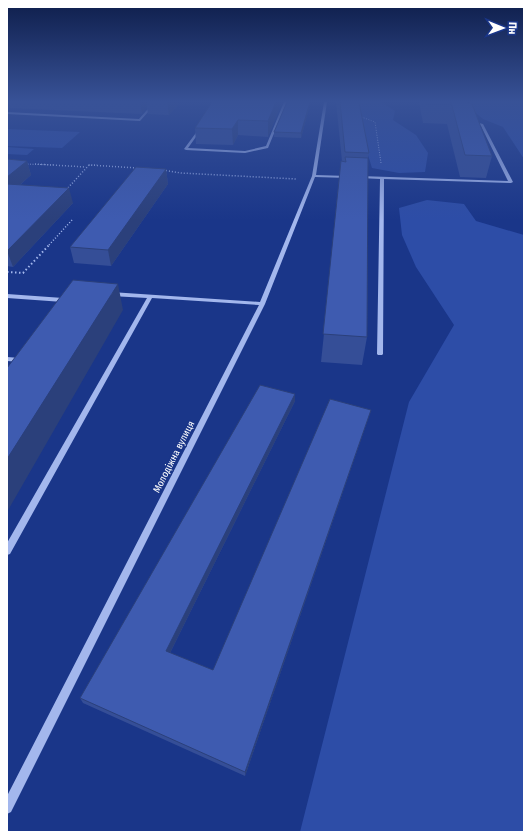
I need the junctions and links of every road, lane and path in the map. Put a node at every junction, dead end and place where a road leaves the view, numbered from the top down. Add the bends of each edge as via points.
1 (191, 141) edge
2 (269, 141) edge
3 (319, 141) edge
4 (377, 141) edge
5 (490, 141) edge
6 (22, 164) edge
7 (87, 167) junction
8 (143, 168) edge
9 (159, 169) edge
10 (313, 178) junction
11 (382, 178) junction
12 (62, 194) edge
13 (72, 220) dead end
14 (7, 272) edge
15 (106, 294) edge
16 (7, 296) edge
17 (150, 297) junction
18 (262, 304) junction
19 (58, 306) edge
20 (24, 354) edge
21 (380, 354) dead end
22 (7, 359) edge
23 (20, 360) junction
24 (16, 366) edge
25 (7, 551) edge
26 (7, 808) edge

1 - 2 street via 186,149 245,152 267,147
3 - 10 street, Молодіжна вулиця
4 - 11 path
5 - 11 street via 511,182
6 - 7 path
7 - 8 path via 89,165
7 - 12 path
9 - 10 path
10 - 11 street
10 - 18 street, Молодіжна вулиця
11 - 21 street
13 - 14 path via 23,273
15 - 17 street
16 - 19 street via 64,298
17 - 18 street
17 - 25 street
18 - 26 street, Молодіжна вулиця
20 - 23 street
22 - 23 street
23 - 24 street

